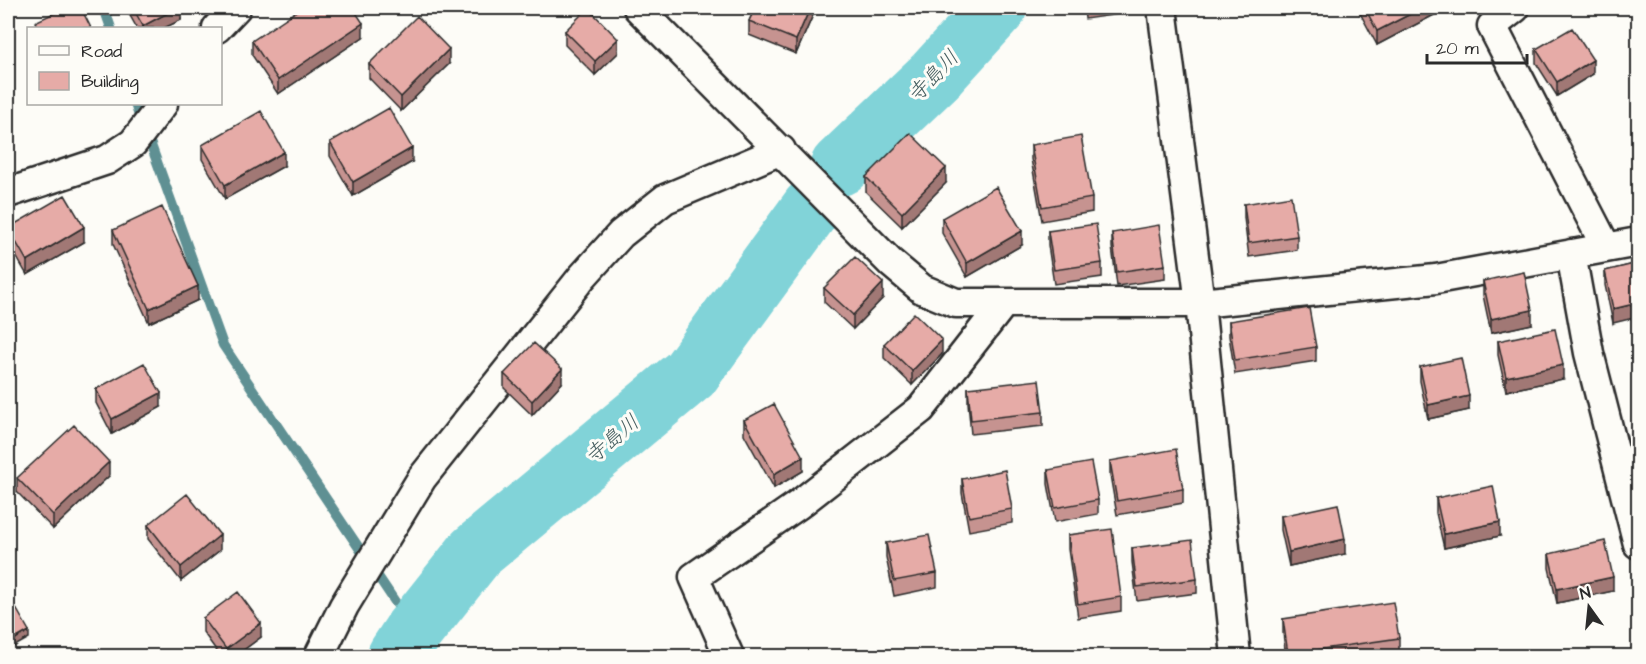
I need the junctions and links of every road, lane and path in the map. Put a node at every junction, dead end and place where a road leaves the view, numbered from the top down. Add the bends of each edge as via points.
1 (236, 8) edge
2 (638, 8) edge
3 (1162, 8) edge
4 (1515, 8) edge
5 (218, 27) edge
6 (162, 105) edge
7 (781, 150) junction
8 (8, 194) edge
9 (1638, 242) edge
10 (1606, 247) junction
11 (1571, 254) junction
12 (1200, 303) junction
13 (1003, 304) junction
14 (1638, 544) edge
15 (319, 657) edge
16 (729, 657) edge
17 (1236, 657) edge

1 - 5 street
2 - 7 street
3 - 12 street
4 - 10 street via 1492,26
6 - 8 street via 133,143 107,160
7 - 13 street via 891,263 922,289 956,303
7 - 15 street via 665,200 621,234 582,277 422,478 344,606
9 - 10 street
10 - 11 street
11 - 12 street via 1436,279
11 - 14 street via 1589,353
12 - 13 street
12 - 17 street
13 - 16 street via 921,409 798,505 694,577

